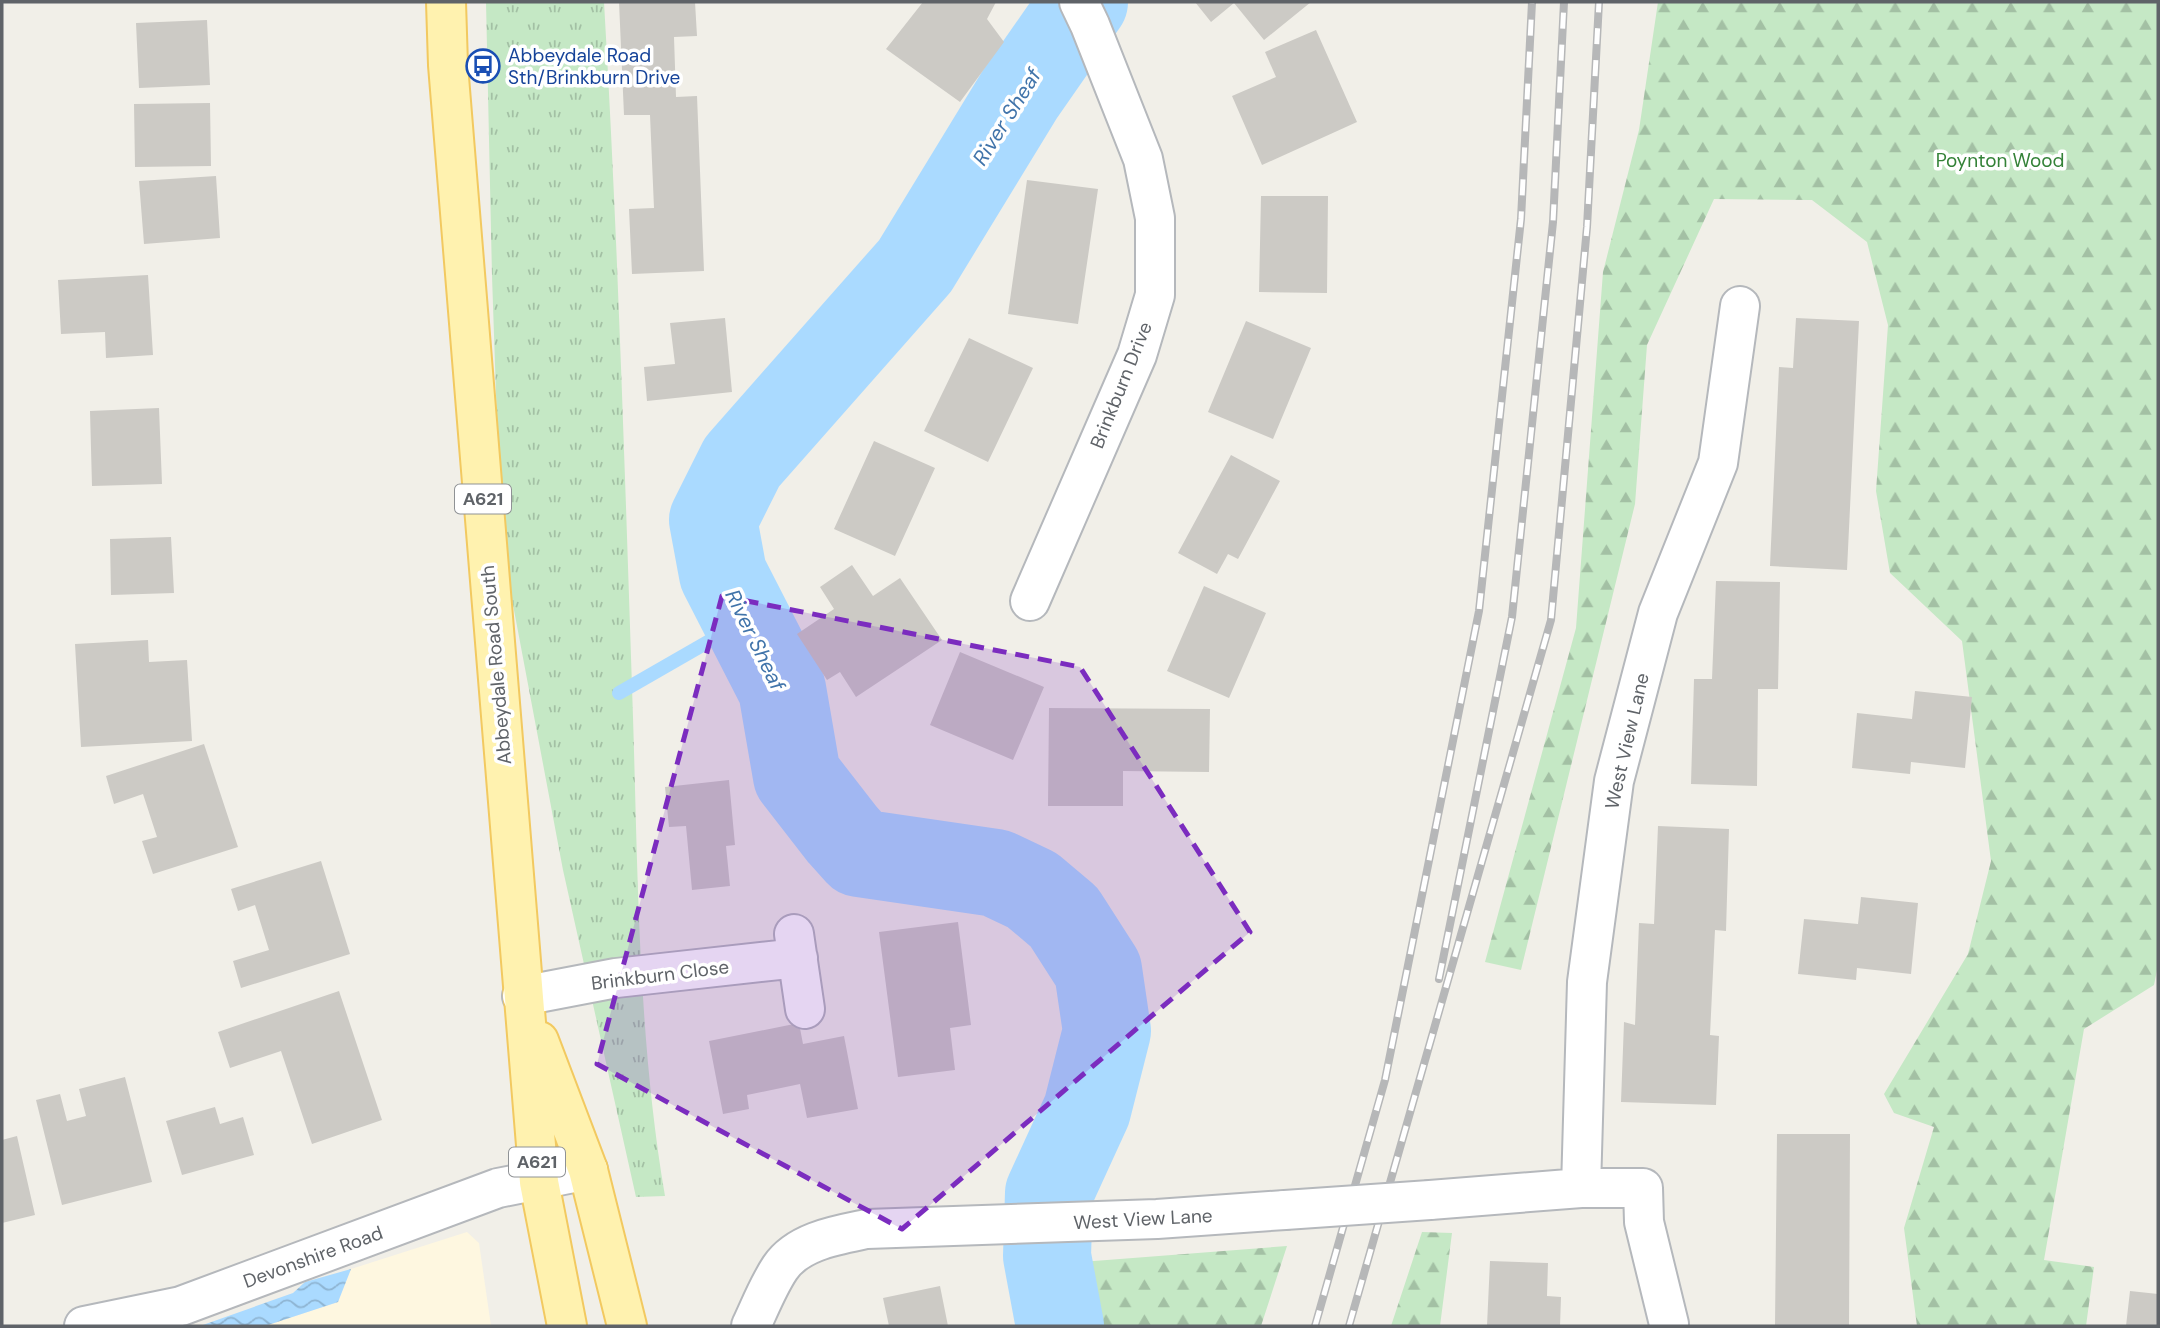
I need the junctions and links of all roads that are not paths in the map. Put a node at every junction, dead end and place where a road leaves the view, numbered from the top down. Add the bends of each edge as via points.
1 (446, 2) edge
2 (1084, 13) edge
3 (1740, 306) dead end
4 (1030, 601) dead end
5 (522, 996) junction
6 (805, 1009) dead end
7 (588, 1170) junction
8 (539, 1182) junction
9 (1581, 1188) junction
10 (1669, 1324) dead end
11 (84, 1326) edge
12 (566, 1326) edge
13 (627, 1326) edge
14 (751, 1326) edge

1 - 5 main road, Abbeydale Road South / A621
2 - 4 street, Brinkburn Drive via 1143,159 1154,218 1155,295 1137,355
3 - 9 street, West View Lane via 1717,463 1658,614 1614,781 1587,982
5 - 6 street, Brinkburn Close via 796,946
5 - 7 main road, A621
5 - 8 main road, Abbeydale Road South / A621
7 - 8 street, Devonshire Road
7 - 13 main road, A621
8 - 11 street, Devonshire Road via 498,1188 181,1306
8 - 12 main road, Abbeydale Road South / A621
9 - 10 street, West View Lane via 1643,1188 1644,1222
9 - 14 street, West View Lane, bridge via 1157,1219 867,1229 802,1248 781,1266

